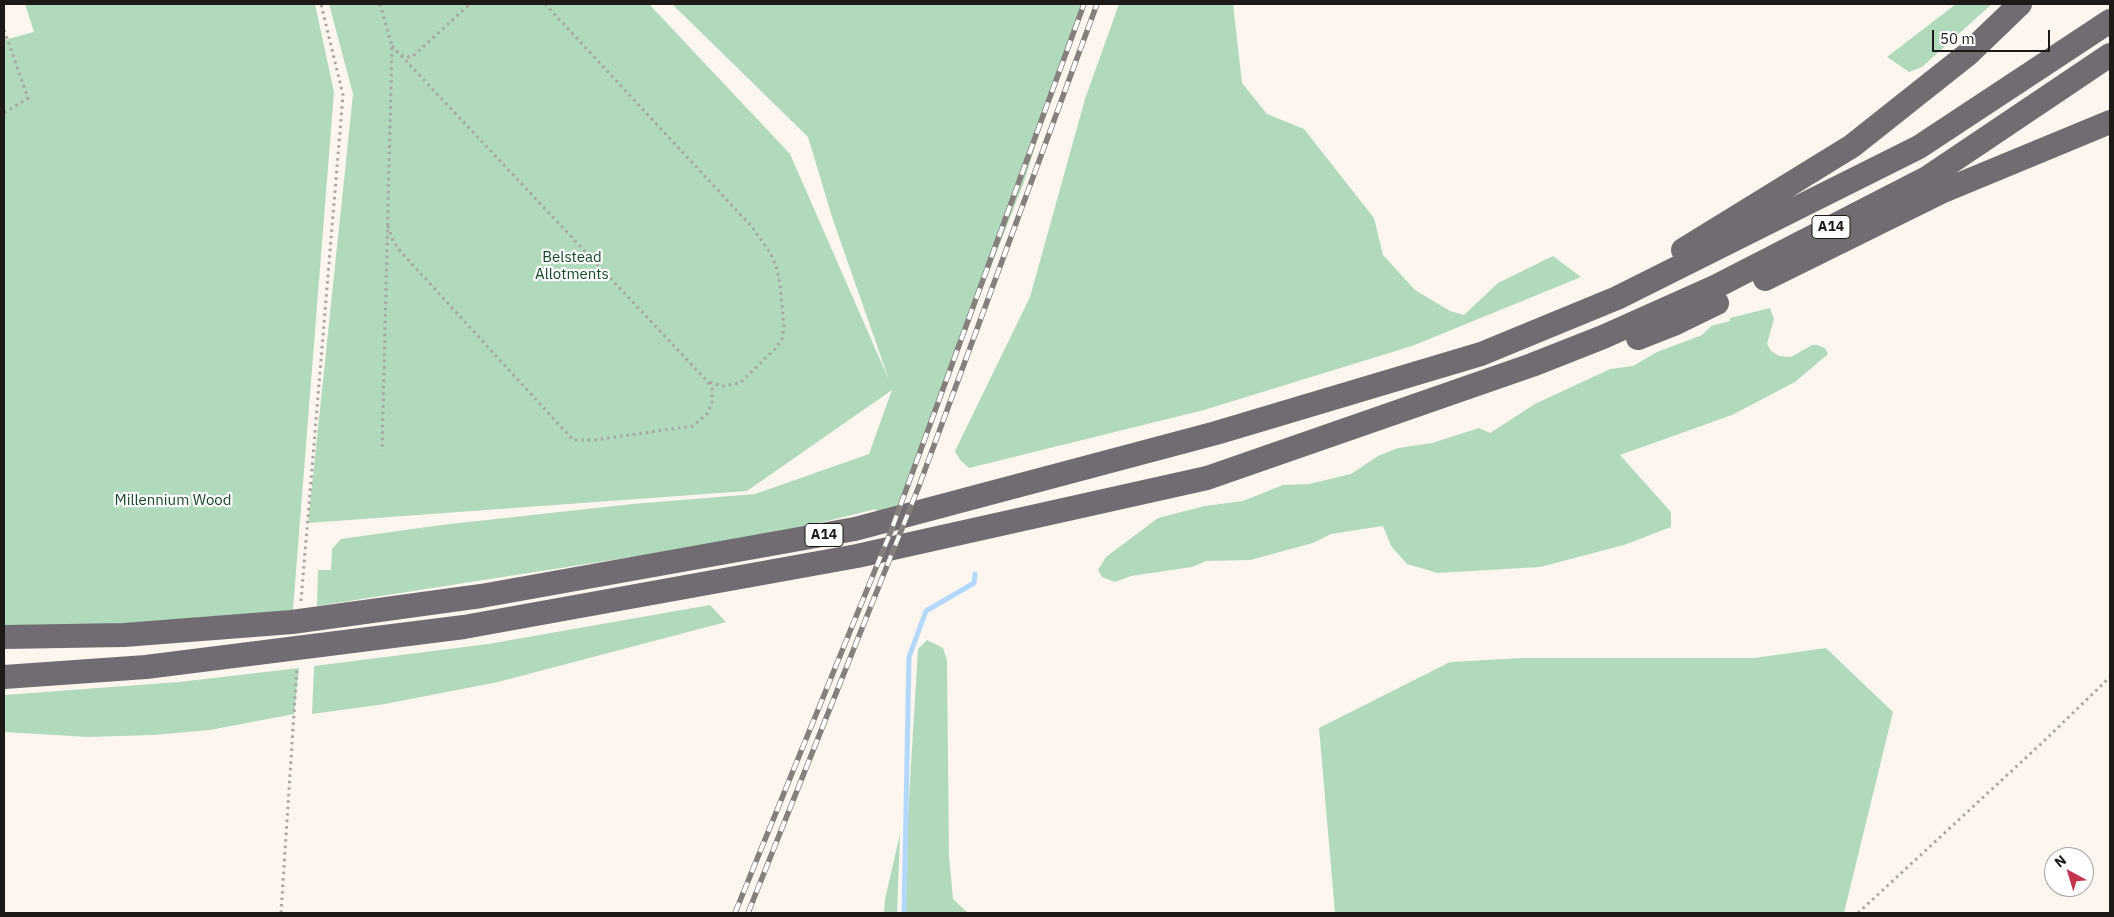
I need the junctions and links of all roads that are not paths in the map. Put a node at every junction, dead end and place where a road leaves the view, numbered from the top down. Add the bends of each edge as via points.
1 (2020, 4) edge
2 (2110, 21) edge
3 (2110, 55) edge
4 (2110, 122) edge
5 (1617, 298) junction
6 (1532, 365) junction
7 (4, 637) edge
8 (4, 677) edge

1 - 5 highway, A14 via 1968,54 1852,146 1665,261
2 - 5 highway, A14 via 1919,147
3 - 6 highway, A14 via 1927,178 1717,286
4 - 6 highway, A14 via 1941,192 1676,323 1597,354
5 - 7 highway, A14 via 1481,354 1216,433 854,530 481,596 292,622 124,635
6 - 8 highway, A14 via 1207,478 857,556 464,626 146,666

